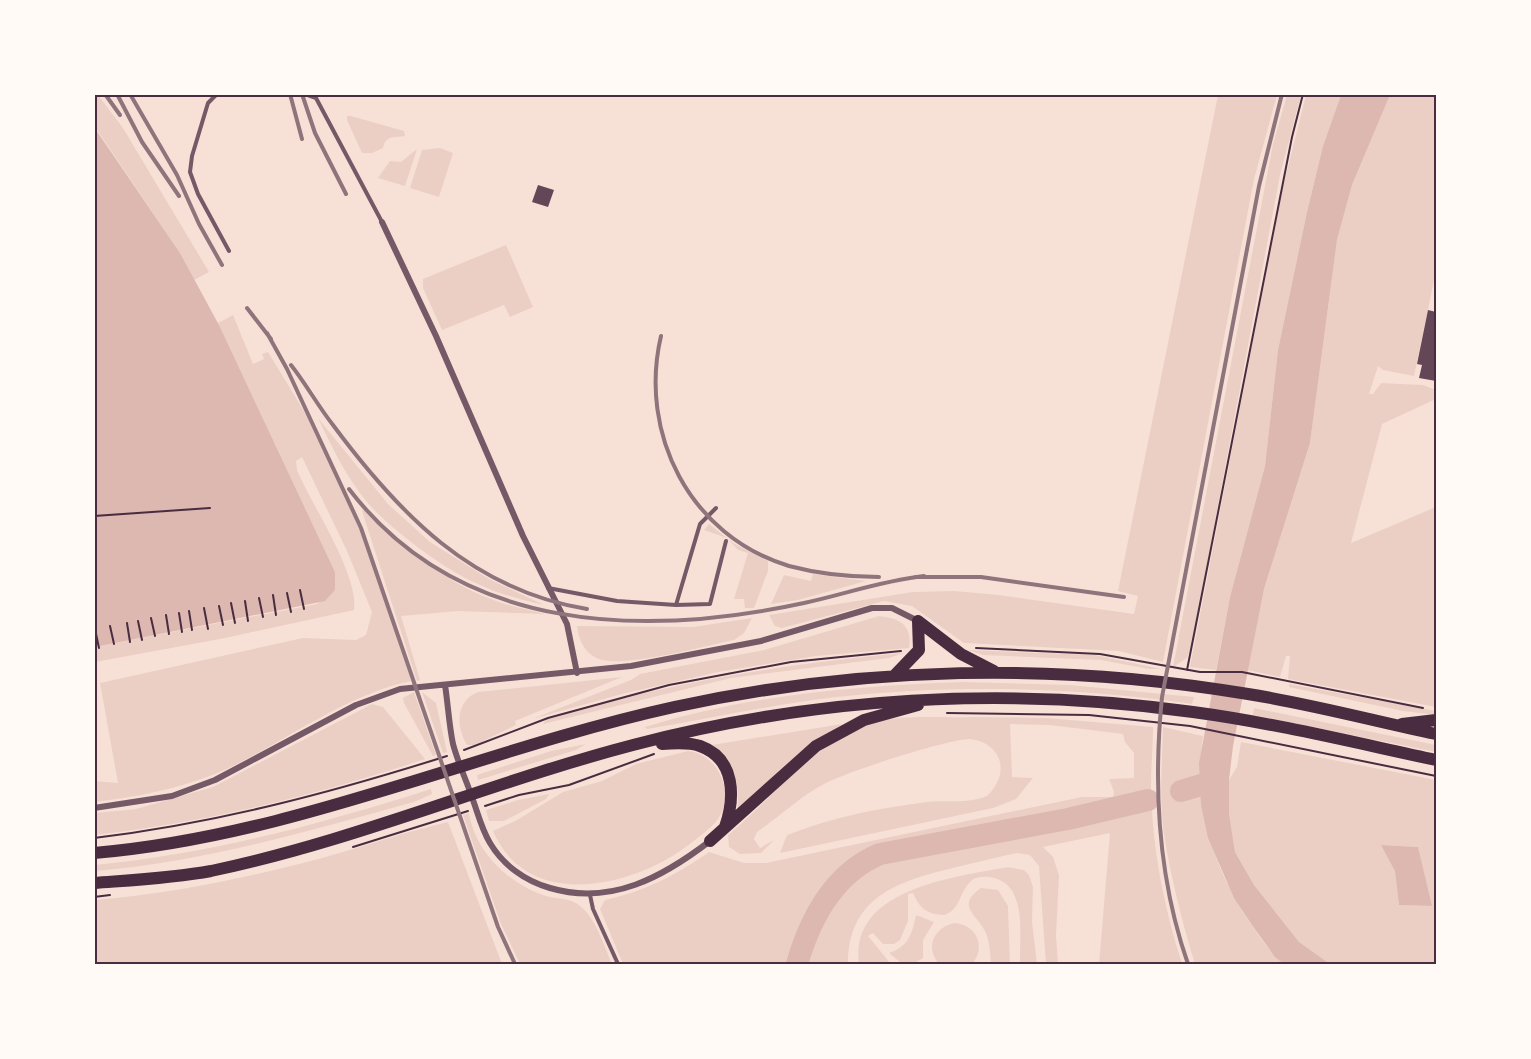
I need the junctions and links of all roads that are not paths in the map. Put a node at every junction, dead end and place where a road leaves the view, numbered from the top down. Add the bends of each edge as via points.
1 (217, 94) edge
2 (305, 94) edge
3 (382, 222) joint
4 (229, 251) dead end
5 (716, 508) dead end
6 (726, 542) dead end
7 (547, 588) junction
8 (676, 606) junction
9 (918, 621) junction
10 (998, 672) junction
11 (577, 674) junction
12 (894, 676) junction
13 (445, 685) junction
14 (946, 698) junction
15 (1437, 720) edge
16 (1392, 726) junction
17 (1437, 734) edge
18 (637, 744) junction
19 (1437, 760) edge
20 (94, 808) edge
21 (724, 827) junction
22 (710, 841) joint
23 (94, 853) edge
24 (94, 883) edge
25 (590, 895) junction
26 (618, 964) edge

1 - 4 lane via 208,103 190,172
2 - 3 lane via 316,98
3 - 7 street
5 - 8 lane via 700,524
6 - 8 lane via 710,604
7 - 8 lane via 608,600
7 - 11 street via 570,632
9 - 10 highway via 953,648
9 - 11 street via 892,608 872,608 761,641
9 - 12 highway via 919,650
10 - 12 highway
10 - 16 highway via 1198,686
11 - 13 street
12 - 23 highway via 788,688 673,708 228,834
13 - 20 street via 383,694 215,780 172,796
13 - 25 street via 453,744 491,845 507,864 540,885
14 - 18 highway via 780,714
14 - 19 highway via 1033,698 1193,712
14 - 21 highway via 864,720 842,730 816,746 746,812
15 - 16 highway
16 - 17 highway
18 - 21 highway via 694,744 719,759 732,786 733,800
18 - 24 highway via 310,847 207,872
21 - 22 highway
22 - 25 street via 647,881
25 - 26 lane

